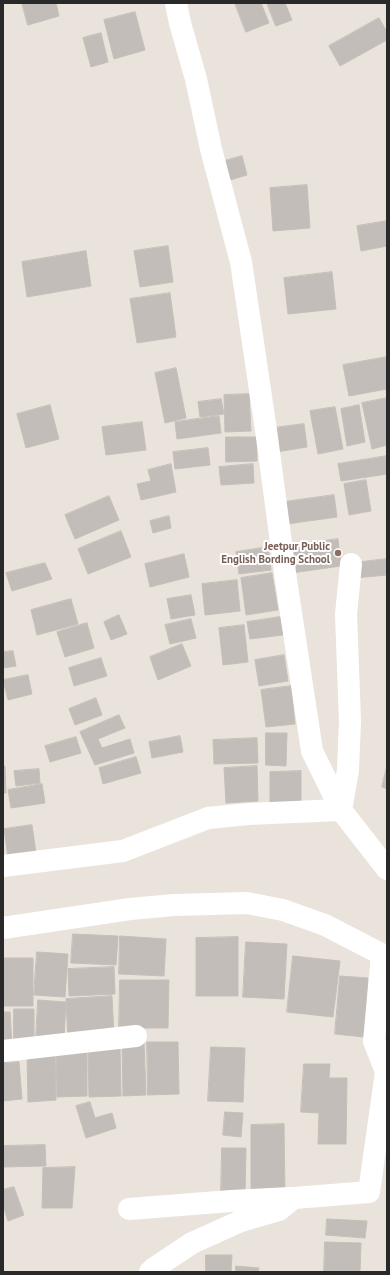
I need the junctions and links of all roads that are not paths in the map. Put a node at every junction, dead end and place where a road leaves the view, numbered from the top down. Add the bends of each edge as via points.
1 (176, 3) edge
2 (351, 564) dead end
3 (341, 810) junction
4 (3, 866) edge
5 (387, 869) edge
6 (3, 928) edge
7 (384, 956) edge
8 (136, 1036) dead end
9 (3, 1051) edge
10 (294, 1198) junction
11 (130, 1209) dead end
12 (150, 1272) edge

1 - 3 street via 241,262 312,751
2 - 3 street via 346,614 350,721 348,770
3 - 4 street via 208,818 123,851
3 - 5 street
6 - 7 street via 130,909 247,903 283,910 325,925
7 - 10 street via 374,1040 386,1072 369,1192
8 - 9 street
10 - 11 street
10 - 12 street via 279,1210 241,1221 192,1243

